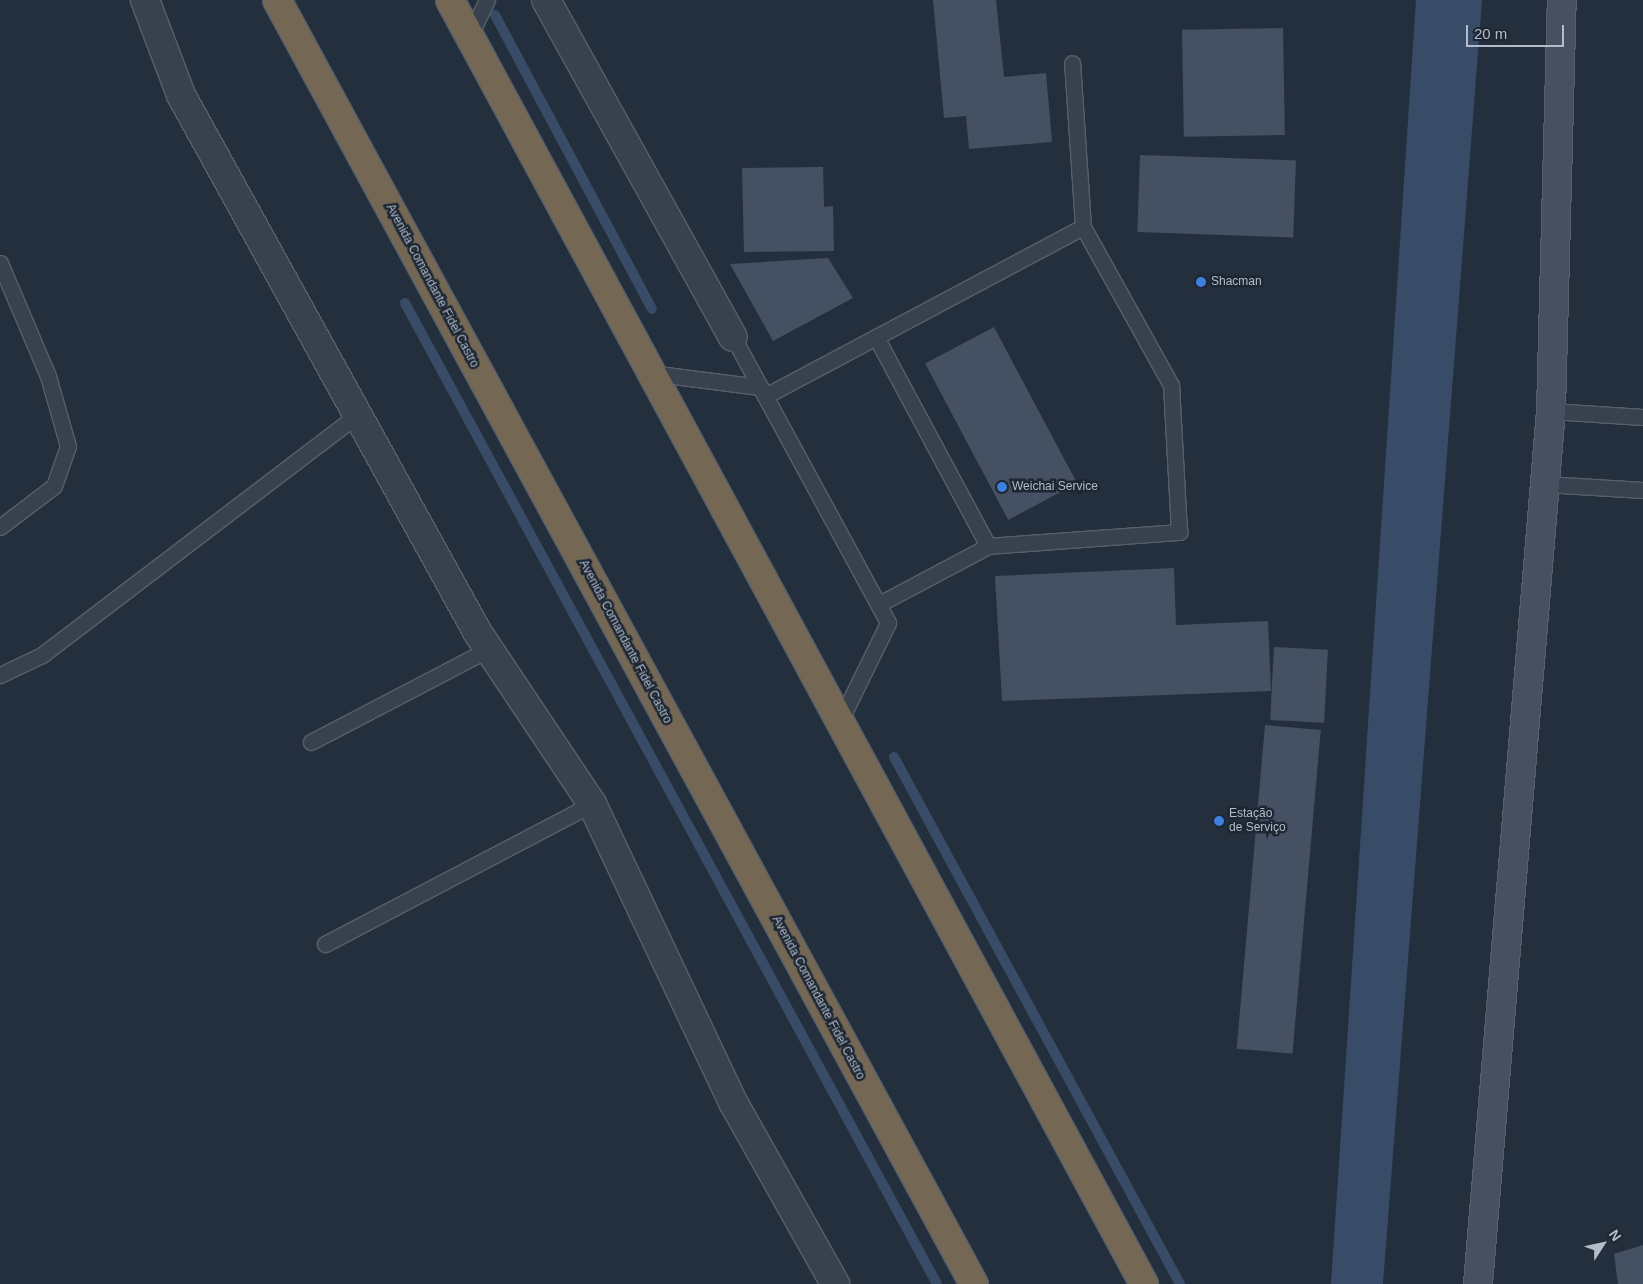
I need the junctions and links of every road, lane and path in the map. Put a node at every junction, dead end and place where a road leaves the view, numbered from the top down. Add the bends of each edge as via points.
1 (145, 0) edge
2 (277, 0) edge
3 (450, 0) edge
4 (487, 0) edge
5 (546, 0) edge
6 (1562, 0) edge
7 (470, 37) junction
8 (1072, 63) dead end
9 (1083, 227) junction
10 (0, 263) edge
11 (732, 337) joint
12 (876, 337) junction
13 (650, 373) junction
14 (763, 392) junction
15 (1551, 411) junction
16 (357, 415) junction
17 (1643, 417) edge
18 (1545, 484) junction
19 (1643, 490) edge
20 (0, 527) edge
21 (988, 546) junction
22 (879, 604) junction
23 (489, 649) junction
24 (0, 675) edge
25 (839, 723) junction
26 (311, 742) dead end
27 (592, 804) junction
28 (325, 944) dead end
29 (835, 1284) edge
30 (974, 1284) edge
31 (1144, 1284) edge
32 (1478, 1284) edge

1 - 16 street via 181,95
2 - 30 highway, Avenida Comandante Fidel Castro
3 - 7 highway
4 - 7 lane
5 - 11 street
6 - 15 street
7 - 13 highway
8 - 9 lane
9 - 12 lane
9 - 21 lane via 1171,386 1180,532
10 - 20 lane via 48,376 68,446 54,486
11 - 14 lane
12 - 14 lane
12 - 21 lane
13 - 14 lane
13 - 25 highway
14 - 22 lane
15 - 17 lane
15 - 18 street
16 - 23 street
16 - 24 lane via 42,655
18 - 19 lane
18 - 32 street
21 - 22 lane
22 - 25 lane via 888,623
23 - 26 lane
23 - 27 street
25 - 31 highway
27 - 28 lane
27 - 29 street via 733,1102

